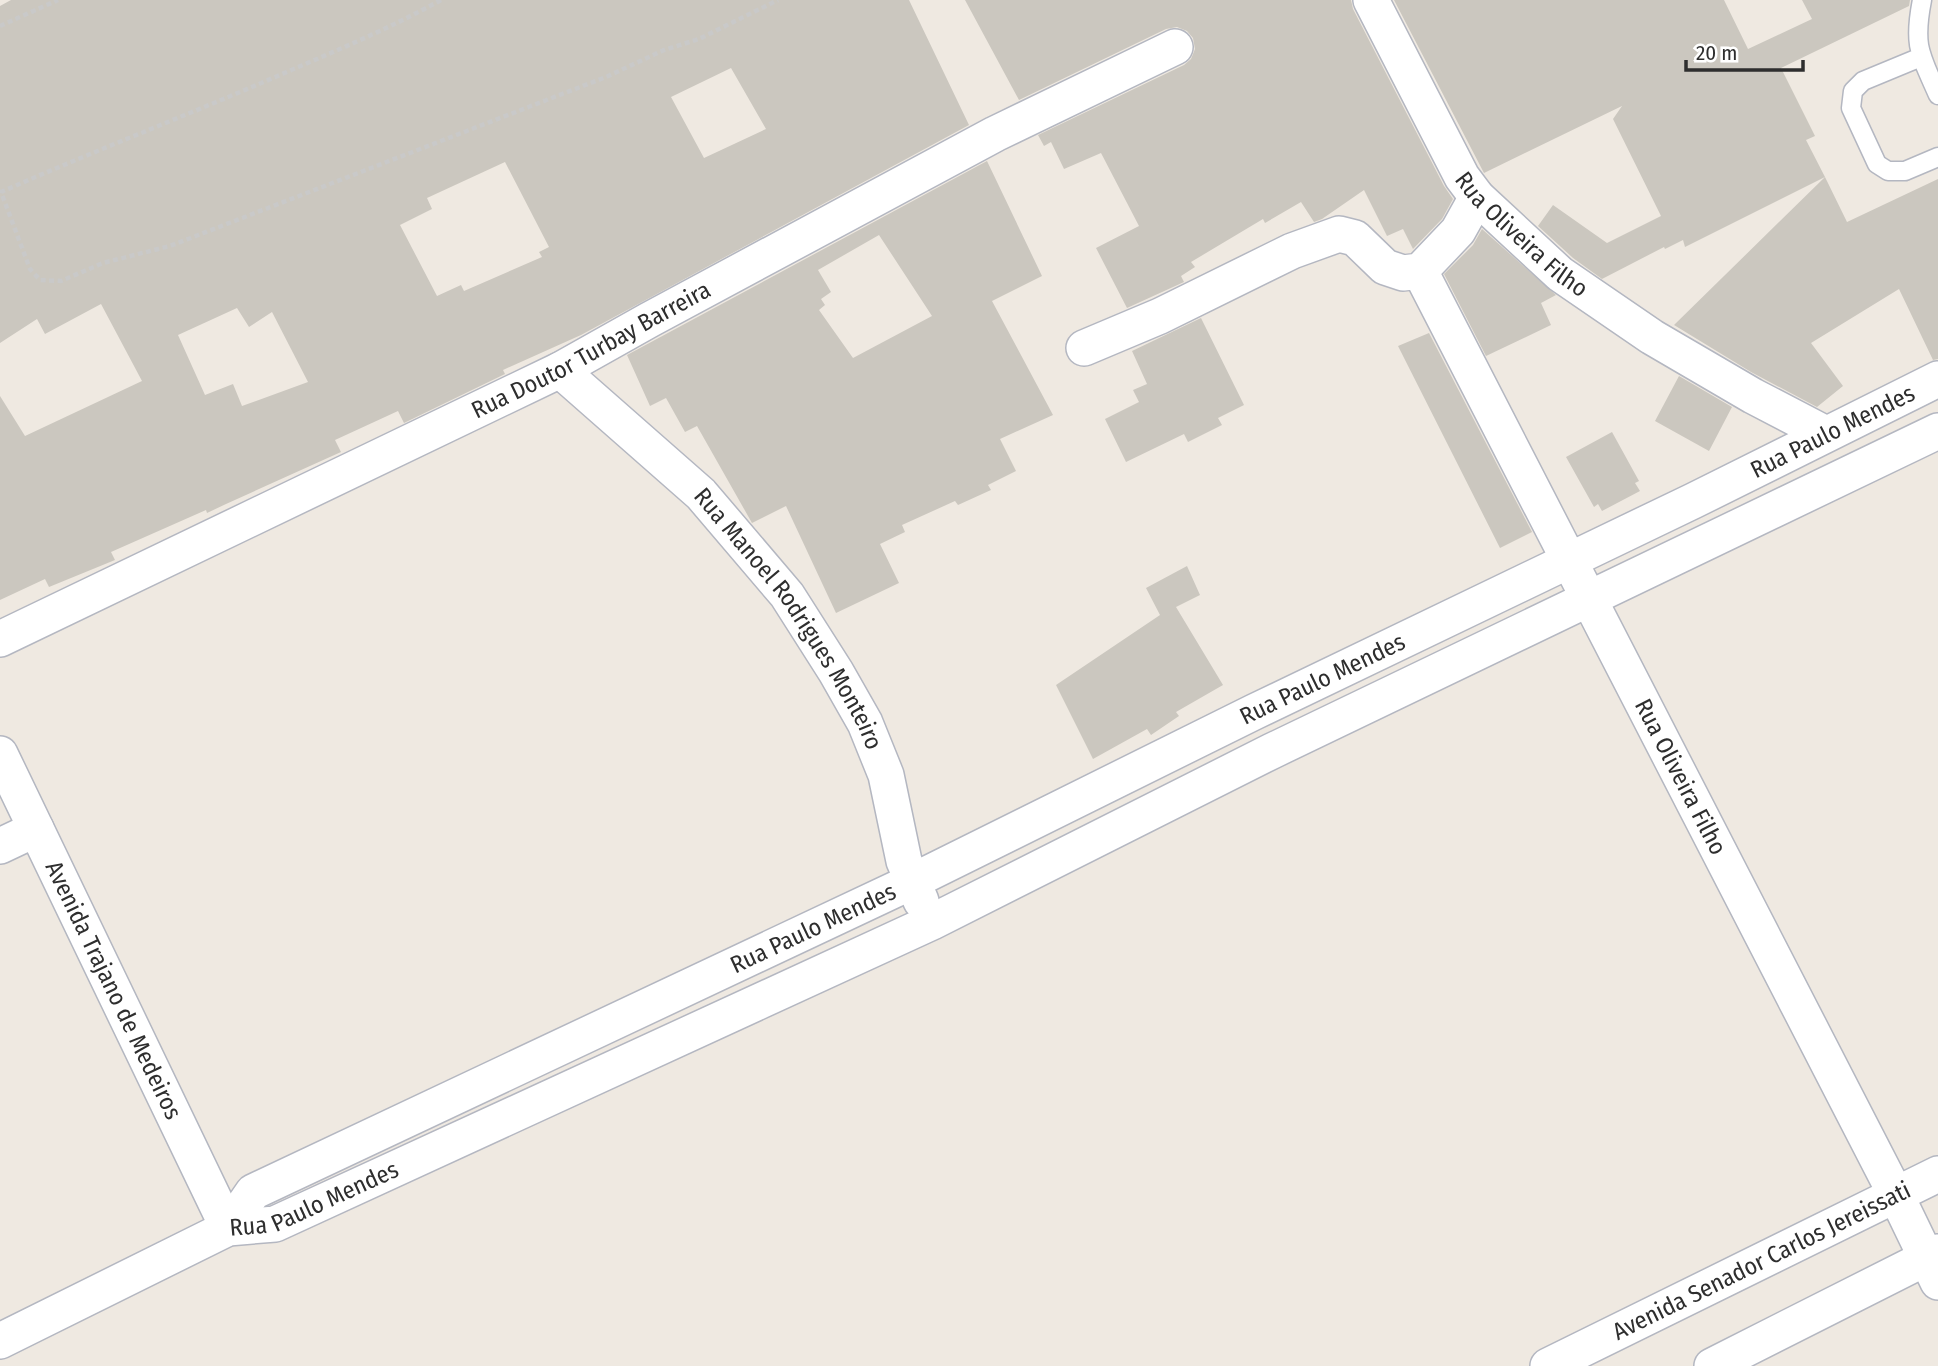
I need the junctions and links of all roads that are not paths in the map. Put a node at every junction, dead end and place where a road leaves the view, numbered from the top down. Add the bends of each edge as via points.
1 (1371, 0) edge
2 (1922, 0) edge
3 (1175, 47) dead end
4 (1922, 57) junction
5 (1938, 95) edge
6 (1938, 157) edge
7 (1477, 197) junction
8 (1420, 271) junction
9 (1084, 348) dead end
10 (560, 370) junction
11 (1938, 379) edge
12 (1938, 430) edge
13 (1826, 434) junction
14 (1693, 501) junction
15 (1714, 539) junction
16 (1570, 561) junction
17 (1590, 598) junction
18 (0, 639) edge
19 (1254, 712) junction
20 (1272, 751) junction
21 (0, 754) edge
22 (36, 828) junction
23 (0, 846) edge
24 (911, 882) junction
25 (932, 922) junction
26 (1938, 1174) edge
27 (1896, 1195) junction
28 (228, 1228) junction
29 (1934, 1264) edge
30 (0, 1341) edge
31 (1548, 1366) edge
32 (1712, 1366) edge

1 - 7 street, Rua Oliveira Filho via 1462,177
2 - 4 lane via 1917,25
3 - 10 street, Rua Doutor Turbay Barreira via 995,134
4 - 5 lane
4 - 6 lane via 1863,81 1853,91 1851,108 1877,164 1888,171 1905,171
7 - 8 street via 1458,231
7 - 13 street, Rua Oliveira Filho via 1560,274 1652,337
8 - 9 street via 1403,273 1385,267 1355,238 1339,234 1292,251
8 - 16 street, Rua Oliveira Filho
10 - 18 street, Rua Doutor Turbay Barreira
10 - 24 street, Rua Manoel Rodrigues Monteiro via 701,495 787,595 865,723 886,775
11 - 13 street, Rua Paulo Mendes
12 - 15 street, Rua Paulo Mendes
13 - 14 street, Rua Paulo Mendes
14 - 15 street
14 - 16 street, Rua Paulo Mendes
15 - 17 street, Rua Paulo Mendes
16 - 17 street, Rua Oliveira Filho
16 - 19 street, Rua Paulo Mendes
17 - 20 street, Rua Paulo Mendes
17 - 27 street, Rua Oliveira Filho
19 - 20 street
19 - 24 street, Rua Paulo Mendes
20 - 25 street, Rua Paulo Mendes
21 - 22 street, Avenida Trajano de Medeiros
22 - 23 street
22 - 28 street, Avenida Trajano de Medeiros
24 - 25 street, Rua Manoel Rodrigues Monteiro
24 - 28 street, Rua Paulo Mendes via 253,1192
25 - 28 street, Rua Paulo Mendes via 275,1224
26 - 27 street, Avenida Senador Carlos Jereissati
27 - 29 street, Rua Oliveira Filho
27 - 31 street, Avenida Senador Carlos Jereissati
28 - 30 street
29 - 32 street

